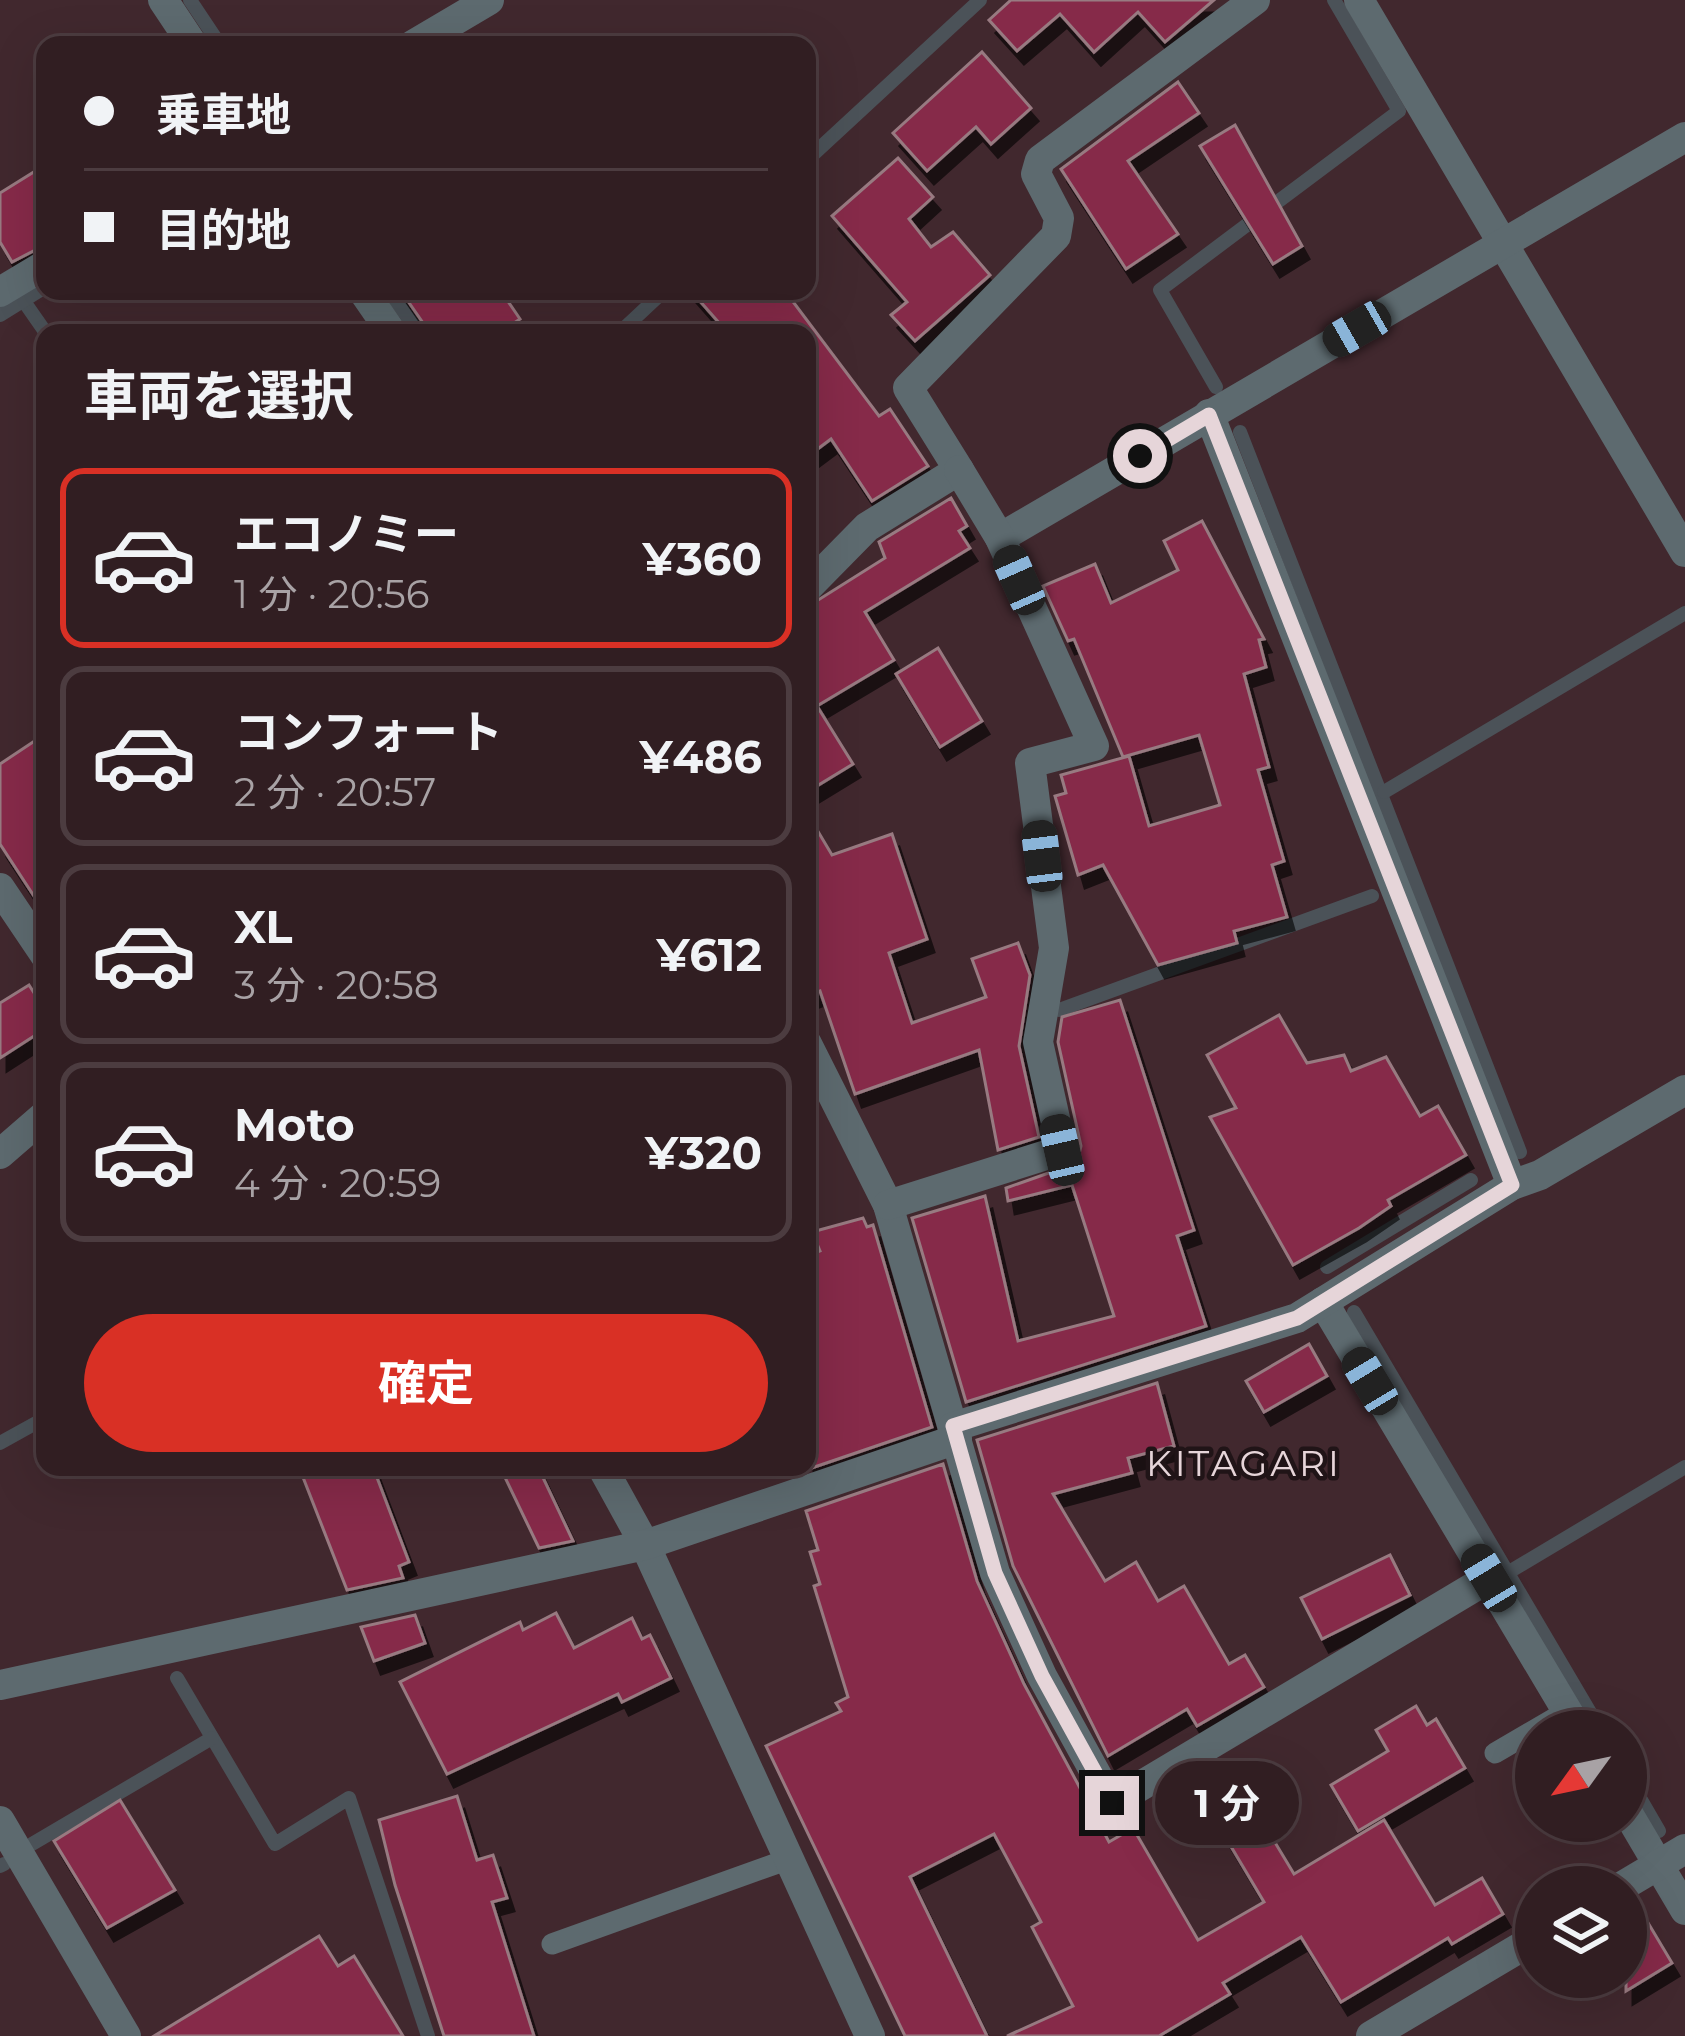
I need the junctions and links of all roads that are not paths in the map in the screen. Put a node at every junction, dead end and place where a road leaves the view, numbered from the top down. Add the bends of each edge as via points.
1 (163, 0) edge
2 (489, 0) edge
3 (1255, 0) edge
4 (1359, 0) edge
5 (188, 36) edge
6 (428, 36) edge
7 (1685, 137) edge
8 (1505, 244) junction
9 (36, 270) edge
10 (0, 292) edge
11 (1209, 415) junction
12 (959, 470) junction
13 (1000, 538) junction
14 (1685, 552) edge
15 (816, 579) edge
16 (0, 888) edge
17 (36, 942) edge
18 (816, 1062) edge
19 (1685, 1090) edge
20 (36, 1123) edge
21 (0, 1154) edge
22 (1512, 1185) junction
23 (888, 1205) junction
24 (1323, 1302) junction
25 (955, 1433) junction
26 (607, 1476) edge
27 (644, 1545) junction
28 (1489, 1578) junction
29 (0, 1685) edge
30 (1567, 1710) edge
31 (1515, 1745) edge
32 (1496, 1753) dead end
33 (0, 1821) edge
34 (1647, 1831) edge
35 (1672, 1857) edge
36 (789, 1859) junction
37 (1685, 1910) edge
38 (552, 1944) dead end
39 (1515, 1950) edge
40 (126, 2036) edge
41 (870, 2036) edge
42 (1370, 2036) edge

1 - 5 street
2 - 6 street
3 - 12 street via 1040,160 1036,174 1059,218 1056,236 908,388
4 - 8 street
7 - 8 street
8 - 11 street
8 - 14 street
9 - 10 street
11 - 13 street
11 - 22 street
12 - 13 street
12 - 15 street via 867,527
13 - 23 street via 1094,746 1030,764 1054,948 1038,1042 1062,1150
16 - 17 street
18 - 23 street
19 - 22 street
20 - 21 street
22 - 24 street
23 - 25 street
24 - 25 street via 1297,1318
24 - 28 street
25 - 27 street
25 - 28 street via 995,1573 1112,1803
26 - 27 street
27 - 29 street
27 - 36 street
28 - 30 street
31 - 32 lane
33 - 40 street
34 - 35 street
35 - 37 street
36 - 38 lane
36 - 41 street
39 - 42 street

